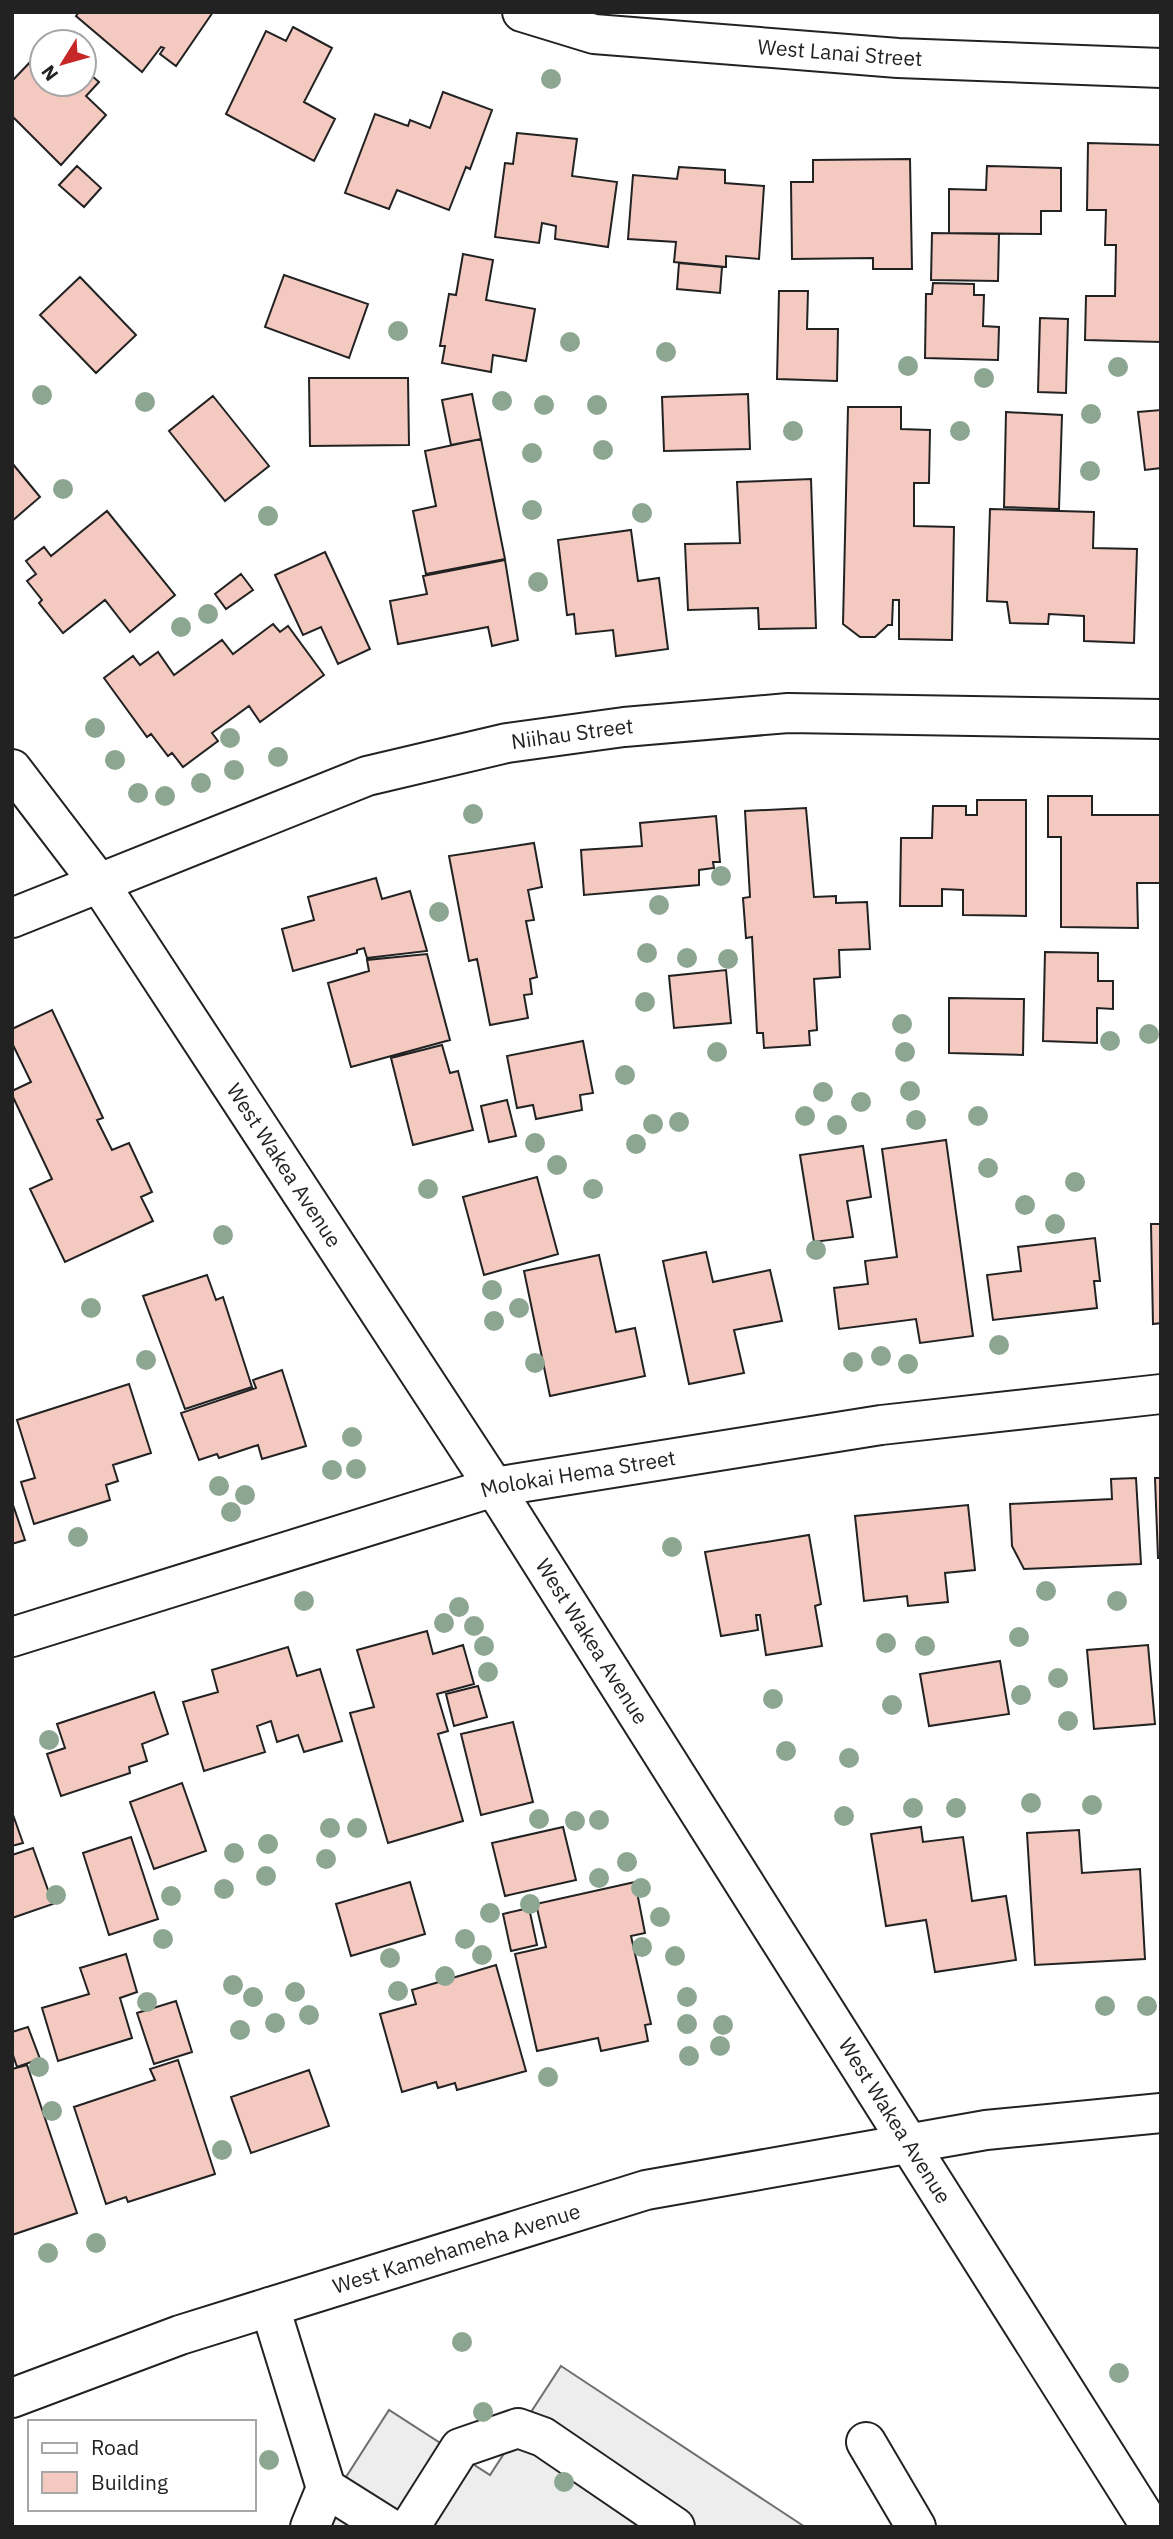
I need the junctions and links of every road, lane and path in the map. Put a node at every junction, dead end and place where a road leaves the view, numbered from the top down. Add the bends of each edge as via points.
1 (522, 12) edge
2 (1161, 68) edge
3 (1161, 719) edge
4 (12, 769) edge
5 (99, 883) junction
6 (12, 918) edge
7 (1161, 1394) edge
8 (494, 1487) junction
9 (12, 1637) edge
10 (1161, 2113) edge
11 (912, 2144) junction
12 (270, 2307) junction
13 (12, 2398) edge
14 (866, 2442) dead end
15 (326, 2488) junction
16 (310, 2527) edge
17 (388, 2527) edge
18 (410, 2527) edge
19 (675, 2527) edge
20 (916, 2527) edge
21 (1151, 2527) edge

1 - 2 street, West Lanai Street via 608,35 898,58
3 - 5 street, Niihau Street via 788,713 507,743 367,776
4 - 5 street, West Wakea Avenue
5 - 6 street, Niihau Street
5 - 8 street, West Wakea Avenue
7 - 8 street, Molokai Hema Street via 881,1425
8 - 9 street, Molokai Hema Street
8 - 11 street, West Wakea Avenue
10 - 11 street, West Kamehameha Avenue via 986,2130
11 - 12 street, West Kamehameha Avenue via 646,2190
11 - 21 street, West Wakea Avenue
12 - 13 street, West Kamehameha Avenue via 180,2335
12 - 15 street
14 - 20 street
15 - 16 street
15 - 17 street
18 - 19 street via 460,2448 518,2428 543,2437

